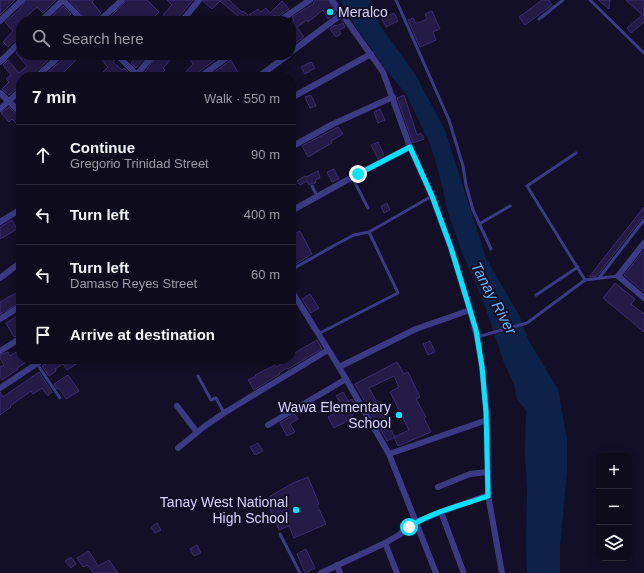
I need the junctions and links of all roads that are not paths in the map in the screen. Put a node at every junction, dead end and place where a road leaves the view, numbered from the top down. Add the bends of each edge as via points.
1 (22, 0) edge
2 (63, 0) edge
3 (122, 0) edge
4 (199, 0) edge
5 (310, 0) edge
6 (332, 0) edge
7 (396, 0) edge
8 (563, 0) edge
9 (590, 0) edge
10 (342, 14) junction
11 (47, 16) edge
12 (78, 16) edge
13 (104, 16) edge
14 (186, 16) edge
15 (286, 16) edge
16 (539, 19) dead end
17 (0, 21) edge
18 (16, 46) edge
19 (296, 48) edge
20 (644, 53) edge
21 (371, 54) junction
22 (55, 60) edge
23 (122, 60) edge
24 (149, 60) edge
25 (223, 60) edge
26 (281, 60) edge
27 (0, 62) edge
28 (42, 72) edge
29 (133, 72) edge
30 (140, 72) edge
31 (207, 72) edge
32 (265, 72) edge
33 (0, 93) edge
34 (16, 94) edge
35 (296, 95) edge
36 (393, 97) junction
37 (8, 101) junction
38 (16, 108) edge
39 (0, 109) edge
40 (296, 144) edge
41 (410, 147) junction
42 (576, 153) dead end
43 (352, 177) junction
44 (312, 186) dead end
45 (317, 196) junction
46 (432, 196) junction
47 (510, 206) dead end
48 (296, 208) edge
49 (368, 208) dead end
50 (16, 212) edge
51 (644, 220) edge
52 (0, 222) edge
53 (479, 224) junction
54 (369, 232) junction
55 (644, 243) edge
56 (491, 249) dead end
57 (16, 266) edge
58 (296, 267) edge
59 (578, 267) junction
60 (618, 276) junction
61 (0, 278) edge
62 (599, 278) junction
63 (586, 280) junction
64 (536, 295) dead end
65 (296, 298) edge
66 (644, 298) edge
67 (16, 309) edge
68 (470, 310) junction
69 (0, 319) edge
70 (318, 334) junction
71 (477, 338) junction
72 (16, 341) edge
73 (328, 350) junction
74 (0, 351) edge
75 (37, 364) joint
76 (339, 367) junction
77 (198, 376) dead end
78 (346, 379) junction
79 (0, 386) edge
80 (60, 398) dead end
81 (177, 406) dead end
82 (224, 413) junction
83 (487, 420) junction
84 (268, 425) dead end
85 (196, 432) junction
86 (178, 448) dead end
87 (389, 454) junction
88 (488, 472) junction
89 (438, 487) dead end
90 (488, 496) junction
91 (441, 512) junction
92 (416, 522) junction
93 (280, 534) dead end
94 (385, 544) junction
95 (337, 565) junction
96 (463, 571) dead end
97 (300, 573) edge
98 (320, 573) edge
99 (340, 573) edge
100 (397, 573) edge
101 (436, 573) edge
102 (502, 573) edge

1 - 17 street
2 - 11 street
2 - 12 street
3 - 13 street
4 - 14 street
5 - 15 street
6 - 10 street
7 - 53 lane via 449,120
8 - 16 lane
9 - 20 lane
10 - 19 street
10 - 21 street
18 - 27 street
21 - 35 street
21 - 36 street via 383,72
22 - 28 street
23 - 29 street
24 - 30 street
25 - 31 street
26 - 32 street
33 - 37 street
34 - 37 street
36 - 40 street via 333,124
36 - 41 street
37 - 38 street
37 - 39 street
41 - 43 street
41 - 46 street
42 - 59 lane via 527,186
43 - 45 street
43 - 49 lane
44 - 45 lane
45 - 48 street
46 - 54 lane
46 - 68 street
47 - 53 lane
50 - 52 street
51 - 62 lane
53 - 56 lane
54 - 58 lane via 354,235
54 - 70 lane via 398,293
55 - 60 street
57 - 61 street
59 - 63 lane
59 - 64 lane
60 - 62 lane
60 - 66 street
62 - 63 lane
63 - 71 lane via 527,323
65 - 70 street
67 - 69 street
68 - 71 street
68 - 76 street via 416,329
70 - 73 street
71 - 83 street
72 - 74 street
73 - 76 street
73 - 82 street
75 - 79 street
75 - 80 lane
76 - 78 street
77 - 82 lane via 210,400 216,398
78 - 84 street
78 - 87 street
81 - 85 street
82 - 85 street
83 - 87 street
83 - 88 street
85 - 86 street
87 - 92 street
88 - 89 street via 470,474
88 - 90 street
90 - 91 street
90 - 102 street
91 - 92 street
91 - 96 street
92 - 94 street
92 - 101 street
93 - 97 lane
94 - 95 street
94 - 100 street
95 - 98 street
95 - 99 street

